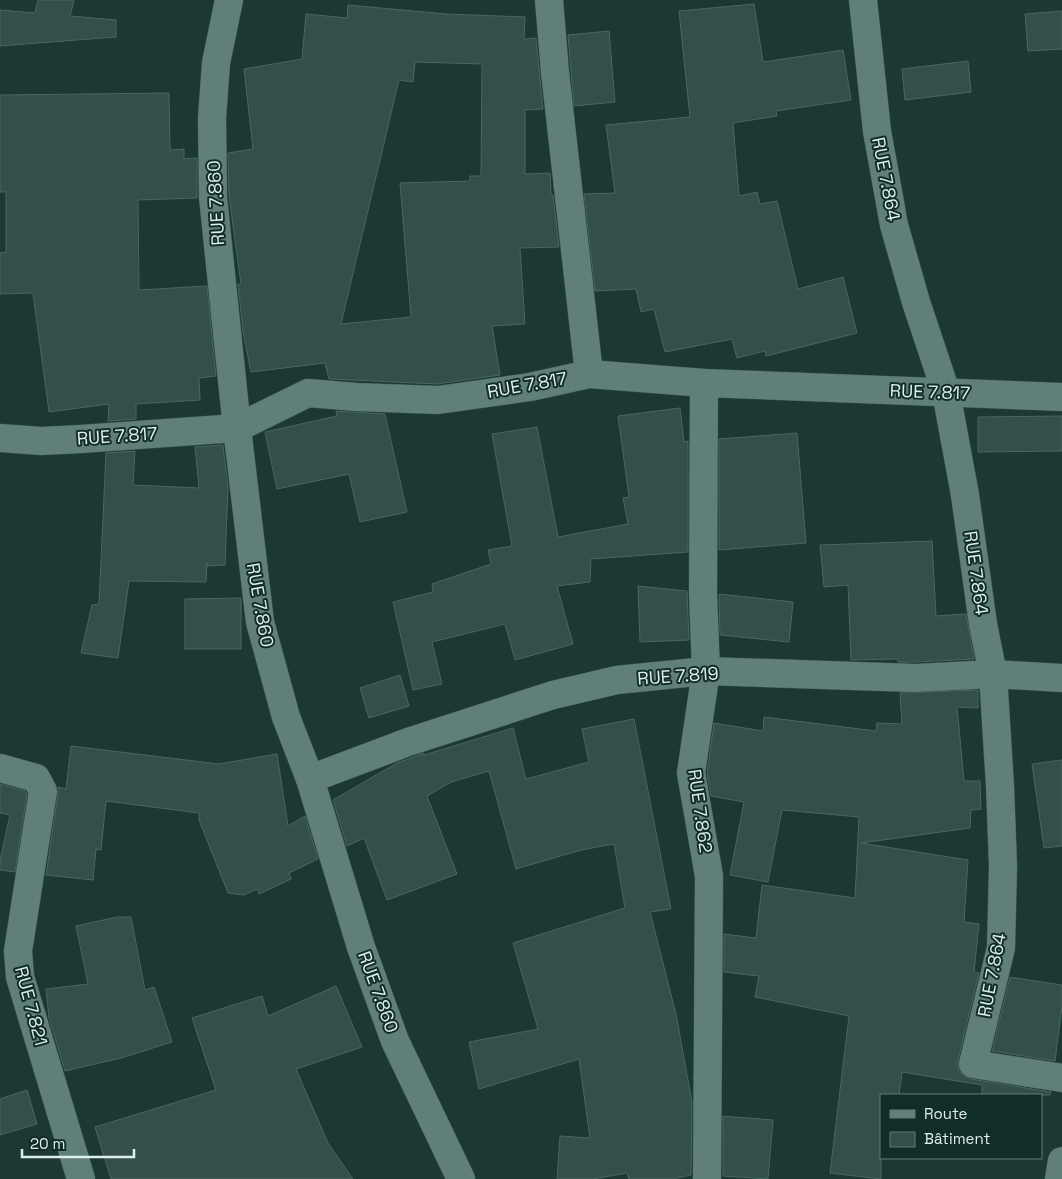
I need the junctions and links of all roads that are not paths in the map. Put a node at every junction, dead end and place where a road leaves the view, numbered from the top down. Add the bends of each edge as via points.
1 (229, 0) edge
2 (549, 0) edge
3 (863, 0) edge
4 (589, 374) junction
5 (704, 383) junction
6 (946, 392) junction
7 (1062, 397) edge
8 (237, 428) junction
9 (0, 438) edge
10 (706, 672) junction
11 (993, 674) junction
12 (1062, 678) edge
13 (0, 768) edge
14 (310, 779) junction
15 (1062, 1078) edge
16 (1062, 1161) edge
17 (81, 1179) edge
18 (461, 1179) edge
19 (707, 1179) edge
20 (1059, 1179) edge

1 - 8 street, RUE 7.860 via 216,63 212,118 213,197
2 - 4 street
3 - 6 street, RUE 7.864 via 877,131 894,224
4 - 5 street, RUE 7.817
4 - 8 street, RUE 7.817 via 530,387 438,400 308,393
5 - 6 street, RUE 7.817
5 - 10 street, RUE 7.862
6 - 7 street, RUE 7.817
6 - 11 street, RUE 7.864 via 965,495 982,624
8 - 9 street, RUE 7.817 via 41,441
8 - 14 street, RUE 7.860 via 260,622 286,717
10 - 11 street, RUE 7.819 via 915,678
10 - 14 street, RUE 7.819 via 618,680 553,695 408,742
10 - 19 street, RUE 7.862 via 691,773 709,876
11 - 12 street, RUE 7.819
11 - 15 street, RUE 7.864 via 1003,866 1002,948 973,1064
13 - 17 street, RUE 7.821 via 36,778 43,791 18,951 20,977
14 - 18 street, RUE 7.860 via 361,946 395,1041
16 - 20 street

